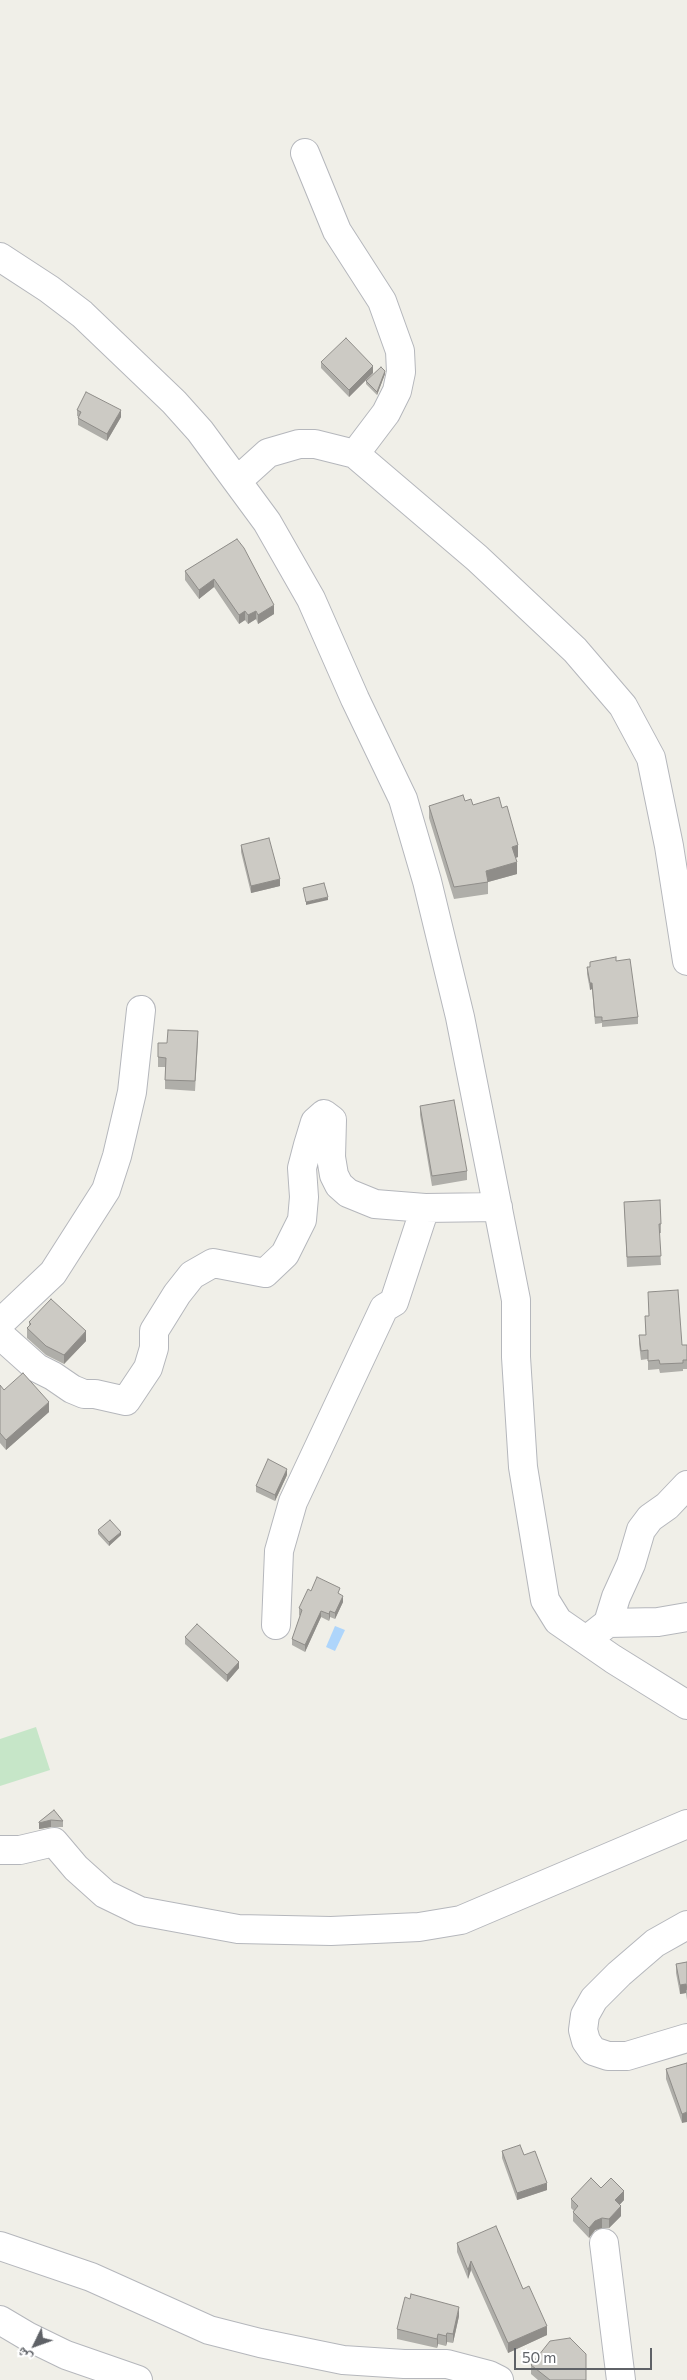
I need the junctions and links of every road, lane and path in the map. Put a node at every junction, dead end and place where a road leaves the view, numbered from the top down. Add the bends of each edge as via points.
1 (305, 153) dead end
2 (0, 257) edge
3 (355, 454) junction
4 (237, 481) junction
5 (687, 961) edge
6 (140, 1010) dead end
7 (498, 1207) junction
8 (424, 1208) junction
9 (0, 1323) edge
10 (0, 1335) edge
11 (687, 1485) edge
12 (687, 1617) edge
13 (608, 1623) junction
14 (276, 1625) dead end
15 (586, 1639) junction
16 (687, 1705) edge
17 (687, 1824) edge
18 (0, 1850) edge
19 (687, 1926) edge
20 (687, 2038) edge
21 (604, 2243) dead end
22 (0, 2246) edge
23 (0, 2320) edge
24 (138, 2380) edge
25 (499, 2380) edge
26 (620, 2380) edge

1 - 3 street via 337,231 382,301 400,351 402,372 397,390 386,413
2 - 4 street via 49,288 82,314 174,402
3 - 4 street via 315,444 299,444 268,453
3 - 5 street via 478,558 575,650 623,706 655,773
4 - 7 street via 267,522 311,599 403,799 460,1017
6 - 9 street via 132,1092 106,1190 53,1273
7 - 8 street
7 - 15 street via 516,1300 523,1467 545,1600 558,1622
8 - 10 street via 375,1204 348,1194 334,1175 332,1120 324,1114 315,1122 302,1168 302,1220 285,1254 265,1274 213,1263 192,1275 154,1331 154,1348 148,1368 126,1401 72,1389 37,1368
8 - 14 street via 394,1302 384,1308 293,1502 279,1551
11 - 13 street via 641,1530
12 - 13 street via 658,1622
13 - 15 street
15 - 16 street
17 - 18 street via 461,1920 418,1927 238,1929 140,1911 105,1894 54,1842 20,1850
19 - 20 street via 655,1943 600,1992 585,2015 583,2030 592,2051 608,2056 627,2056
21 - 26 street
22 - 25 street via 91,2277 209,2330 344,2360 447,2364
23 - 24 street via 66,2355

